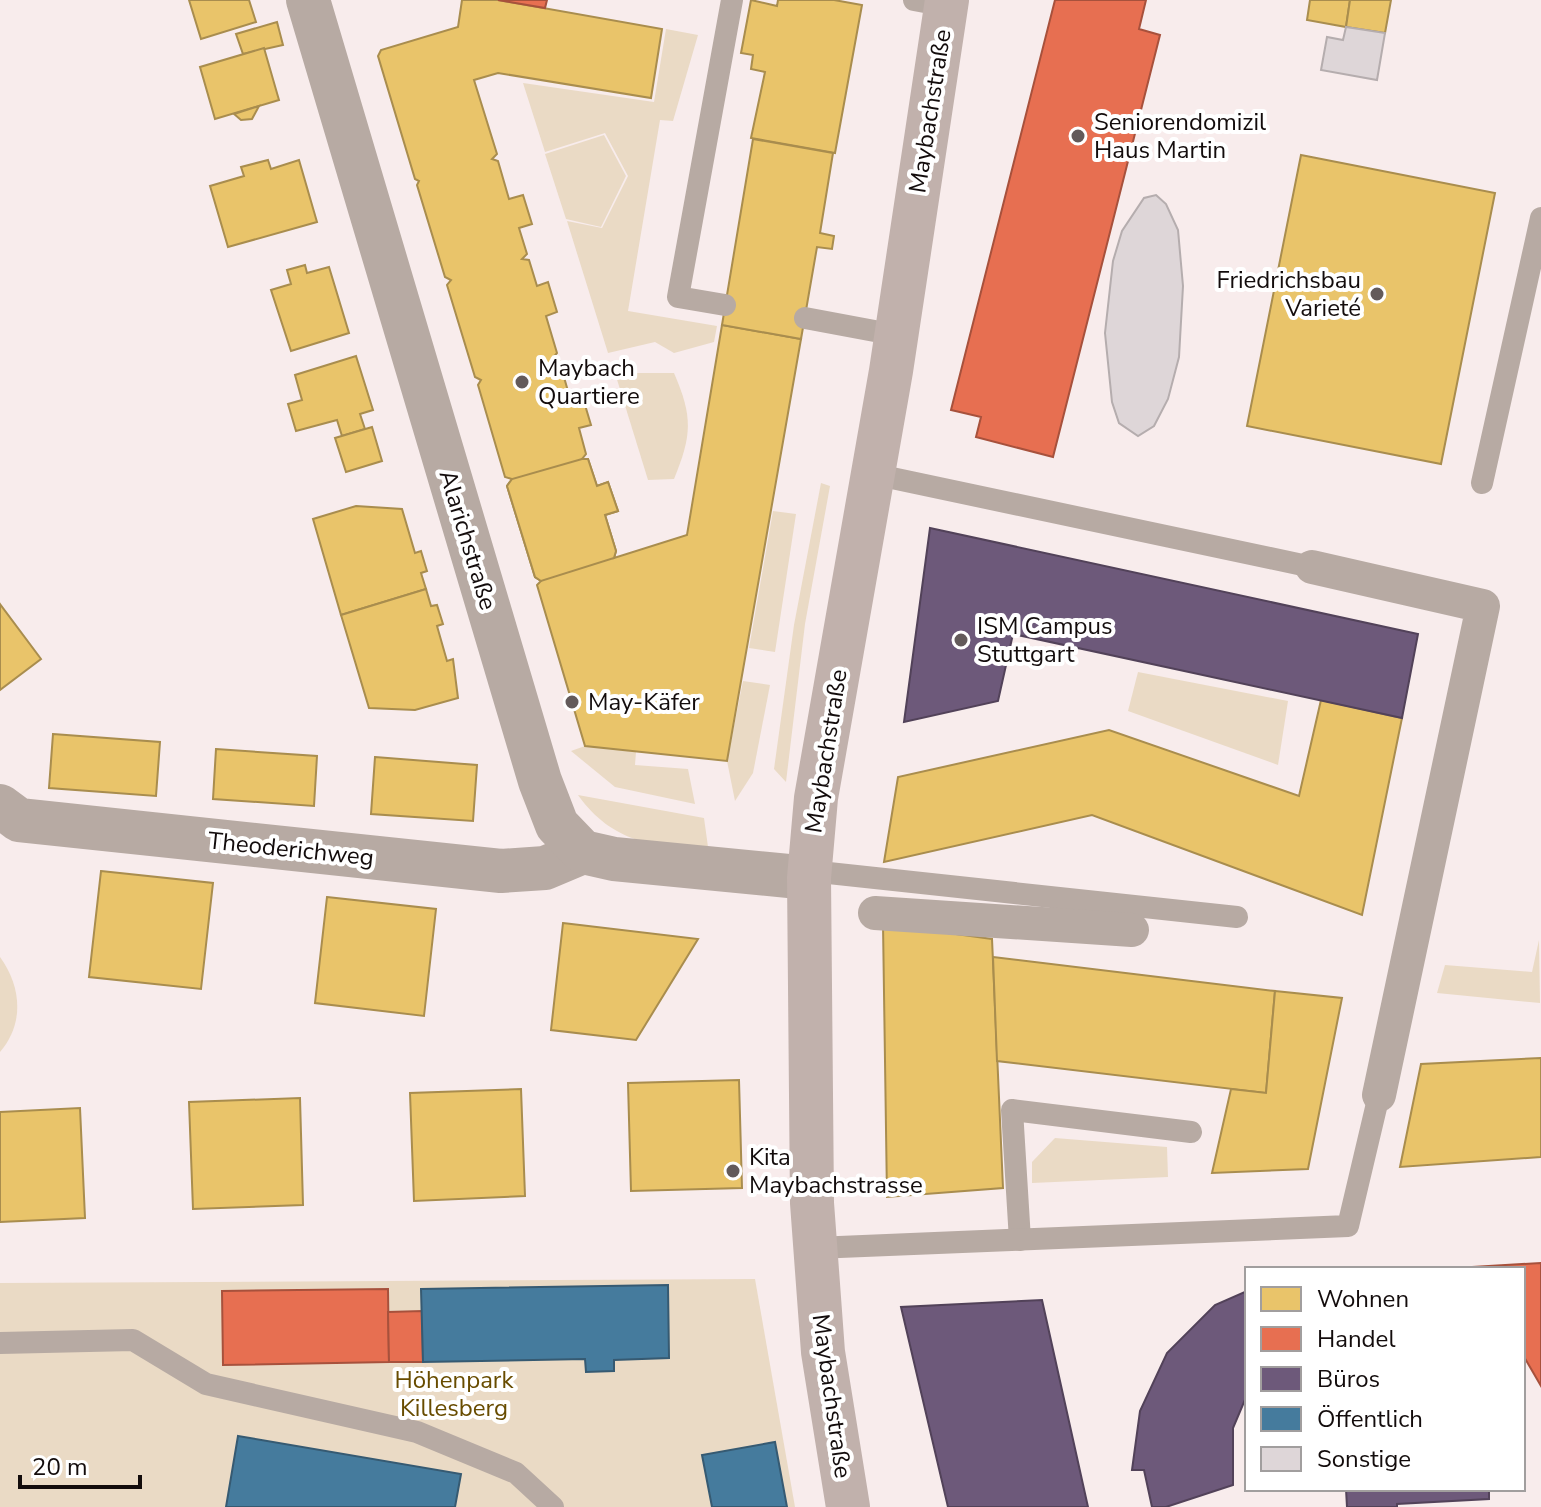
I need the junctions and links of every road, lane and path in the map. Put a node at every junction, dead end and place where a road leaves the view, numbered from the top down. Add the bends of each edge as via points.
1 (308, 0) edge
2 (732, 0) edge
3 (936, 2) edge
4 (1541, 218) edge
5 (725, 305) dead end
6 (805, 318) dead end
7 (896, 335) junction
8 (873, 474) junction
9 (1482, 483) dead end
10 (1312, 567) joint
11 (6, 815) edge
12 (583, 852) junction
13 (809, 874) junction
14 (875, 913) dead end
15 (1237, 917) dead end
16 (1132, 930) dead end
17 (1379, 1095) joint
18 (1191, 1132) dead end
19 (1020, 1240) junction
20 (815, 1248) junction
21 (0, 1343) edge
22 (553, 1507) edge
23 (848, 1507) edge

1 - 12 street, Alarichstraße via 540,781 557,825
2 - 5 lane via 678,297
3 - 7 main road, Maybachstraße
4 - 9 lane
6 - 7 lane
7 - 8 main road, Maybachstraße
8 - 10 lane
8 - 13 main road, Maybachstraße via 816,798
10 - 17 street via 1483,606
11 - 12 street, Theoderichweg via 501,871 545,868
12 - 13 street via 683,867
13 - 15 lane
13 - 20 main road, Maybachstraße
14 - 16 street
17 - 19 lane via 1348,1226
18 - 19 lane via 1012,1110
19 - 20 lane
20 - 23 main road, Maybachstraße via 823,1352
21 - 22 lane via 133,1340 206,1384 417,1432 516,1473

